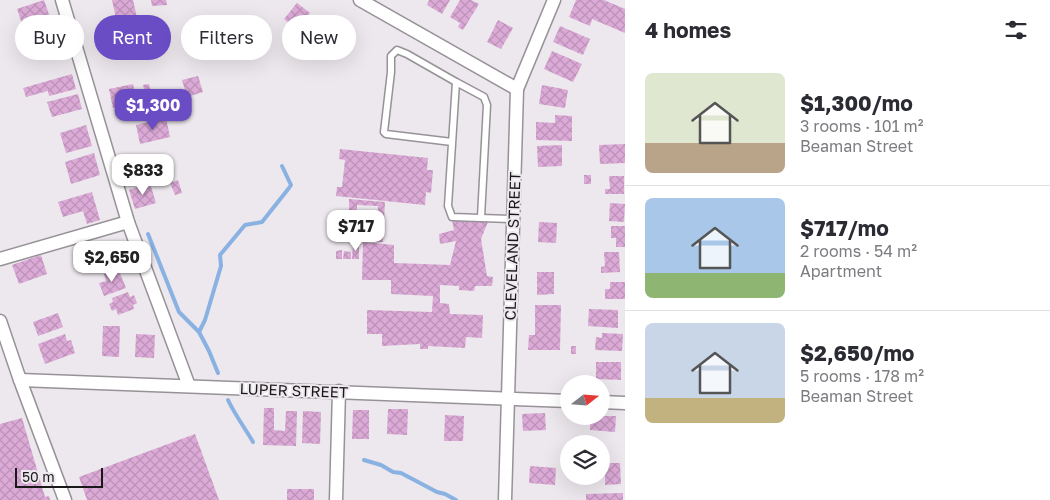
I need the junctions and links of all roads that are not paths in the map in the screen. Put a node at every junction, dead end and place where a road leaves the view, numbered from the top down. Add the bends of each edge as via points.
1 (62, 0) edge
2 (360, 0) edge
3 (554, 0) edge
4 (456, 82) junction
5 (518, 89) junction
6 (452, 142) junction
7 (481, 217) junction
8 (513, 219) junction
9 (128, 222) junction
10 (0, 259) edge
11 (0, 321) edge
12 (20, 380) junction
13 (189, 386) junction
14 (339, 391) junction
15 (507, 399) junction
16 (560, 401) edge
17 (610, 402) edge
18 (625, 403) edge
19 (65, 500) edge
20 (336, 500) edge
21 (505, 500) edge

1 - 9 street
2 - 5 street
3 - 5 street, CLEVELAND STREET
4 - 6 lane
4 - 6 lane via 407,54 397,50 391,56 384,132
4 - 7 lane via 484,97 487,105
5 - 8 street, CLEVELAND STREET
6 - 7 lane via 448,206 452,217
7 - 8 lane
8 - 15 street, CLEVELAND STREET
9 - 10 street
9 - 13 street
11 - 12 street
12 - 13 street, LUPER STREET
12 - 19 street
13 - 14 street, LUPER STREET
14 - 15 street, LUPER STREET
14 - 20 street
15 - 16 street, LUPER STREET
15 - 21 street, CLEVELAND STREET
17 - 18 street

